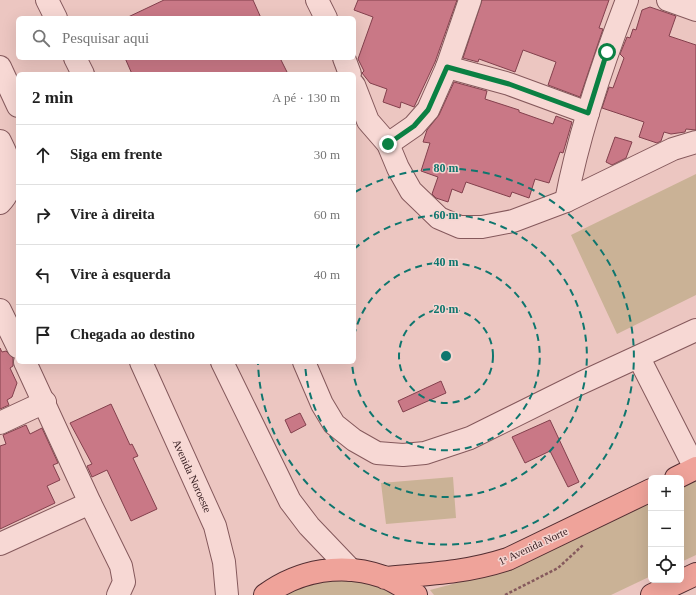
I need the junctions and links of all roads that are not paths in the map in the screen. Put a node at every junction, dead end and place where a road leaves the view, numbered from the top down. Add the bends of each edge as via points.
1 (47, 0) edge
2 (317, 0) edge
3 (470, 0) edge
4 (627, 0) edge
5 (668, 0) edge
6 (696, 10) edge
7 (55, 16) edge
8 (325, 16) edge
9 (76, 60) edge
10 (345, 60) edge
11 (0, 67) edge
12 (447, 67) junction
13 (82, 72) edge
14 (349, 72) edge
15 (9, 95) edge
16 (356, 96) edge
17 (588, 113) junction
18 (361, 125) edge
19 (0, 141) edge
20 (696, 142) edge
21 (388, 144) junction
22 (566, 201) junction
23 (0, 203) edge
24 (0, 310) edge
25 (696, 330) edge
26 (16, 343) edge
27 (639, 358) junction
28 (26, 364) edge
29 (142, 364) edge
30 (223, 364) edge
31 (305, 364) edge
32 (45, 402) junction
33 (0, 423) edge
34 (695, 468) edge
35 (682, 475) edge
36 (648, 491) edge
37 (90, 503) junction
38 (0, 544) edge
39 (351, 570) junction
40 (696, 574) edge
41 (385, 578) junction
42 (118, 595) edge
43 (227, 595) edge
44 (265, 595) edge
45 (416, 595) edge
46 (652, 595) edge

1 - 7 street
2 - 8 street
3 - 12 street
4 - 17 street
5 - 6 street
9 - 13 street
10 - 14 street
11 - 15 street
12 - 17 street via 509,84
12 - 21 street via 428,110 414,126
16 - 18 street
17 - 22 street
18 - 21 street
19 - 23 street via 9,158 12,177
20 - 22 street via 673,149
21 - 22 street via 411,191 439,218 460,228 482,228 513,221
24 - 26 street
25 - 27 street
27 - 31 street via 581,383 470,438 425,453 404,455 377,454 334,424 322,404
27 - 34 street
28 - 32 street
29 - 43 street, Avenida Noroeste via 216,526 224,562
30 - 39 street via 290,501 309,526
32 - 33 street
32 - 37 street
34 - 35 main road
36 - 41 main road, 1ᵃ Avenida Norte via 508,559 488,566 464,571
37 - 38 street
37 - 42 street via 121,566 124,582
39 - 41 main road
39 - 44 main road via 315,571 282,583
40 - 46 main road
41 - 45 main road

